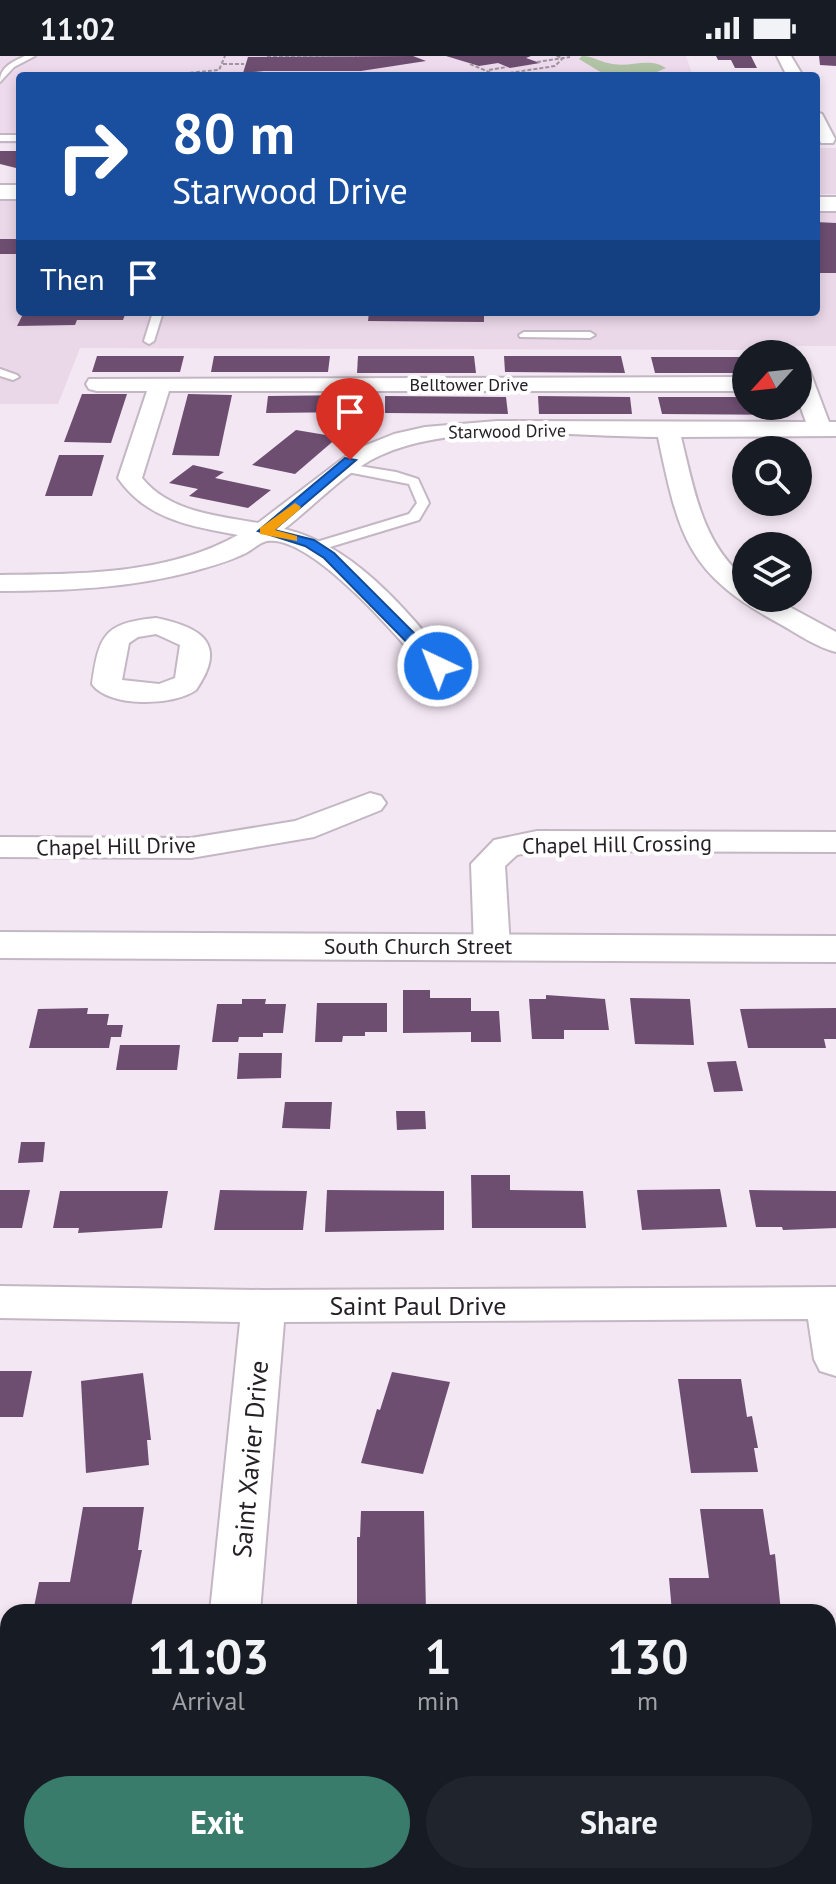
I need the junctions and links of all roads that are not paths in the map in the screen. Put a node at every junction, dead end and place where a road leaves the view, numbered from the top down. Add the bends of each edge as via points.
1 (31, 56) edge
2 (0, 80) edge
3 (820, 125) edge
4 (827, 139) dead end
5 (157, 316) edge
6 (524, 335) dead end
7 (590, 335) dead end
8 (149, 341) dead end
9 (0, 372) edge
10 (13, 377) dead end
11 (97, 384) dead end
12 (160, 384) junction
13 (732, 384) edge
14 (812, 400) edge
15 (828, 429) edge
16 (668, 431) junction
17 (341, 467) junction
18 (265, 531) junction
19 (315, 547) junction
20 (0, 571) edge
21 (121, 576) junction
22 (732, 581) edge
23 (0, 583) edge
24 (778, 612) edge
25 (836, 643) edge
26 (451, 682) dead end
27 (370, 803) dead end
28 (836, 842) edge
29 (0, 847) edge
30 (0, 945) edge
31 (492, 947) junction
32 (836, 949) edge
33 (0, 1302) edge
34 (832, 1303) edge
35 (263, 1306) junction
36 (836, 1359) edge
37 (236, 1604) edge

1 - 2 lane via 11,65
3 - 4 street
5 - 8 lane
6 - 7 lane
9 - 10 lane
11 - 12 street, Belltower Drive
12 - 13 street, Belltower Drive
12 - 18 street via 130,478 136,492 182,514
14 - 15 street
15 - 16 street, Starwood Drive
16 - 17 street, Starwood Drive via 434,432 374,447
16 - 22 street via 701,549
17 - 18 street, Starwood Drive
17 - 19 lane via 414,482 423,503 414,517
18 - 19 street
18 - 21 street, Starwood Drive via 206,560 159,599
19 - 26 street via 424,649
20 - 21 street, Starwood Drive
21 - 23 street, Starwood Drive via 76,583
24 - 25 street
27 - 29 street, Chapel Hill Drive via 302,830 191,848
28 - 31 street, Chapel Hill Crossing via 537,841 506,847 488,864
30 - 31 street, South Church Street
31 - 32 street, South Church Street
33 - 35 street, Saint Paul Drive
34 - 35 street, Saint Paul Drive
34 - 36 street
35 - 37 street, Saint Xavier Drive

